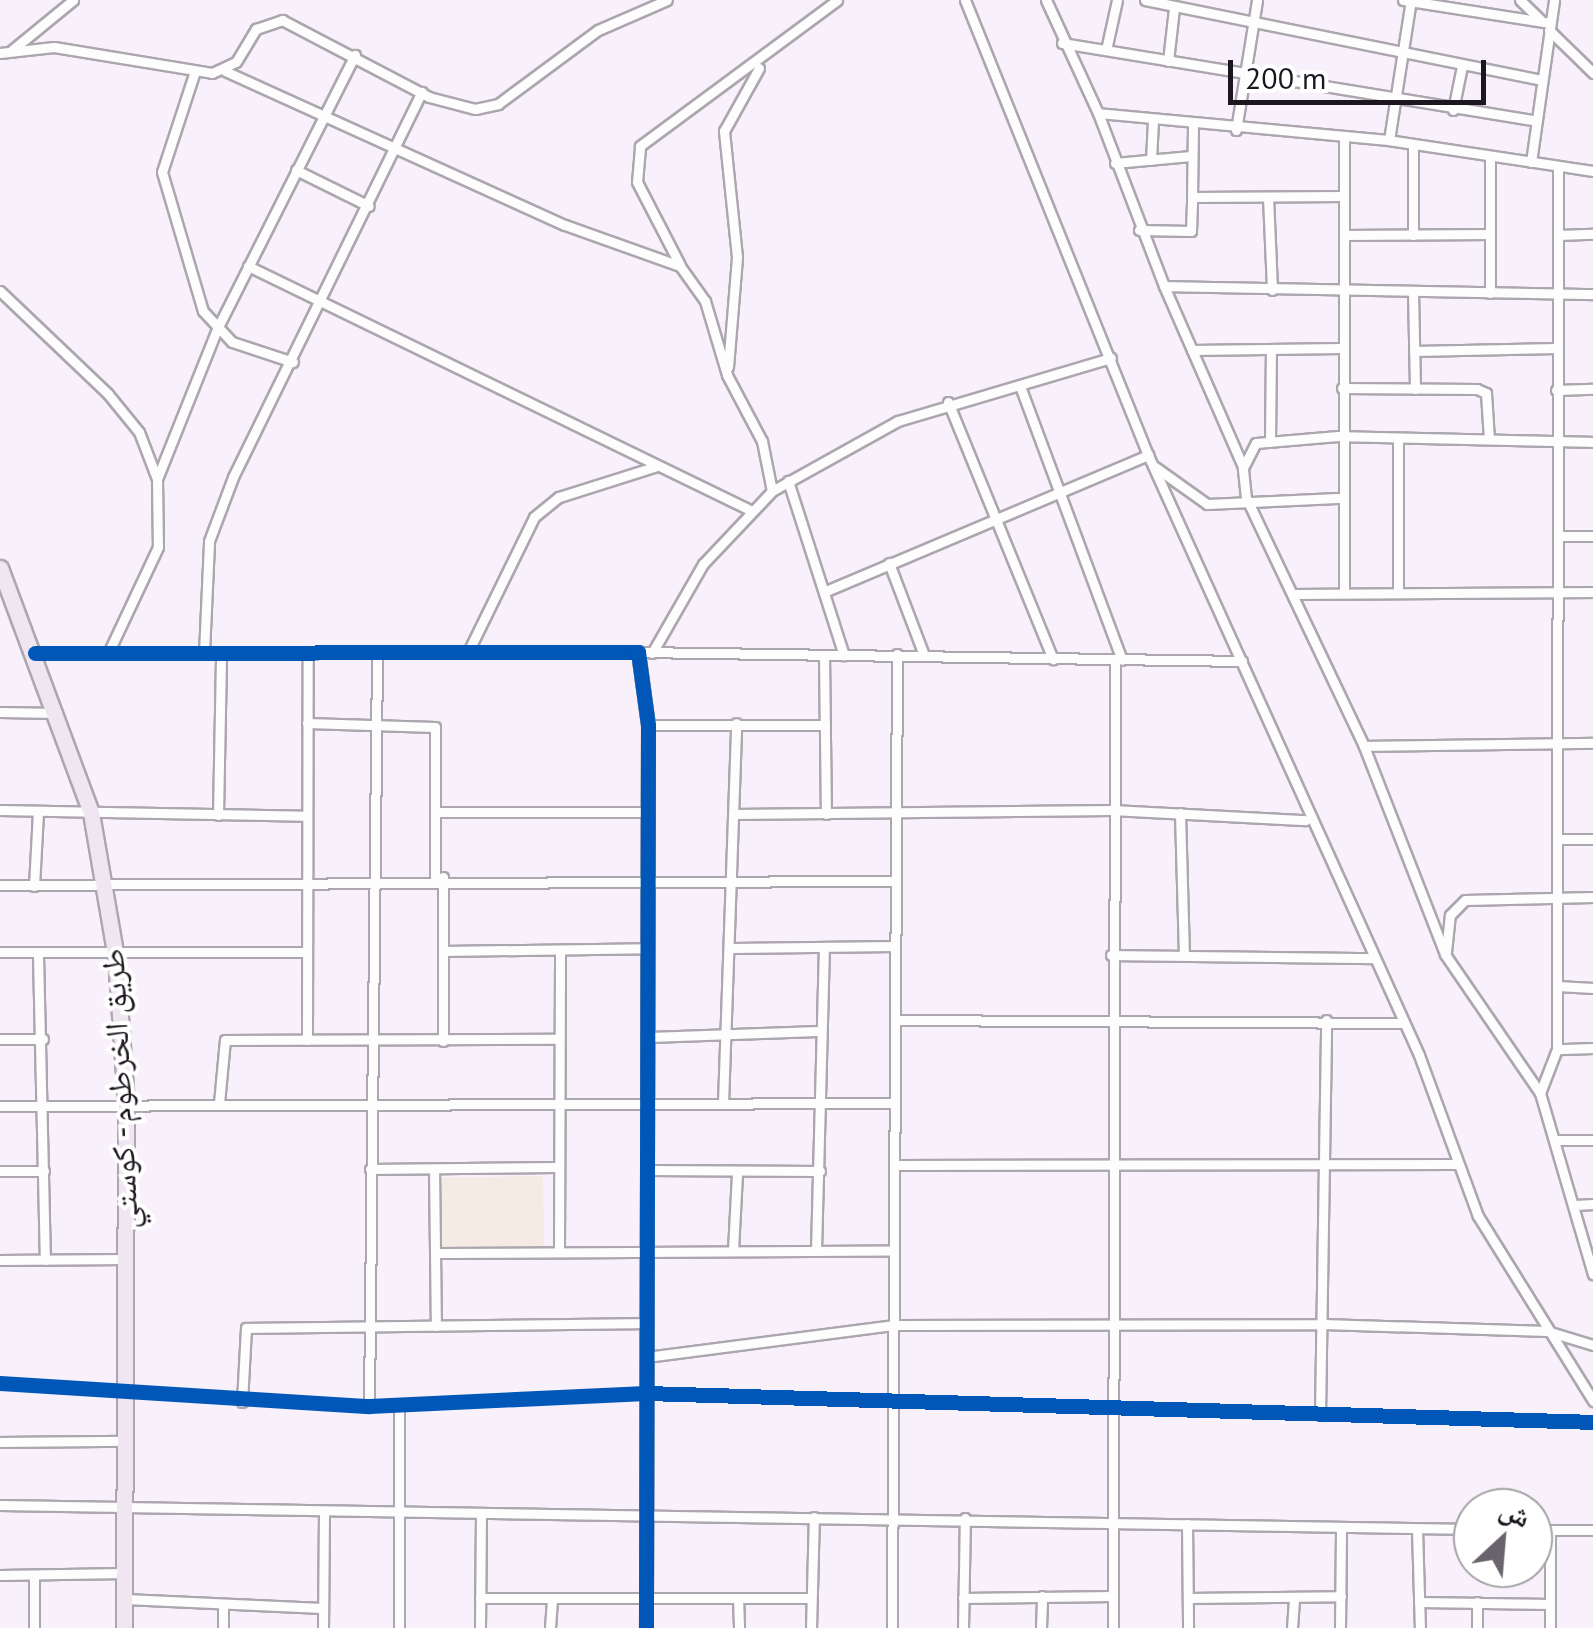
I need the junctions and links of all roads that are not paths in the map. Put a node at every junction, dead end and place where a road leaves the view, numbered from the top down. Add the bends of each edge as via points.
1 (74, 0) edge
2 (668, 0) edge
3 (837, 0) edge
4 (965, 0) edge
5 (1046, 0) edge
6 (1117, 0) edge
7 (1145, 0) edge
8 (1257, 0) edge
9 (1403, 0) edge
10 (1520, 0) edge
11 (1554, 0) edge
12 (1411, 1) edge
13 (1174, 8) junction
14 (1547, 25) junction
15 (1253, 26) junction
16 (1062, 43) junction
17 (1106, 50) junction
18 (5, 52) edge
19 (354, 55) junction
20 (1400, 55) junction
21 (1168, 61) junction
22 (763, 62) junction
23 (1462, 66) junction
24 (225, 70) junction
25 (194, 72) junction
26 (1242, 73) junction
27 (1593, 74) edge
28 (1540, 80) junction
29 (422, 92) junction
30 (1393, 102) junction
31 (1453, 110) junction
32 (1098, 113) junction
33 (322, 118) junction
34 (1153, 120) junction
35 (1534, 120) junction
36 (1193, 126) junction
37 (1236, 130) junction
38 (1344, 136) junction
39 (1389, 140) junction
40 (1413, 144) junction
41 (395, 150) junction
42 (1191, 156) junction
43 (1490, 159) junction
44 (1152, 160) junction
45 (1530, 162) junction
46 (1115, 163) junction
47 (1558, 169) junction
48 (296, 170) junction
49 (1593, 171) edge
50 (1344, 196) junction
51 (1192, 197) junction
52 (1268, 197) junction
53 (369, 206) junction
54 (1138, 230) junction
55 (1413, 234) junction
56 (1490, 234) junction
57 (1593, 234) edge
58 (1344, 235) junction
59 (1558, 235) junction
60 (248, 266) junction
61 (680, 266) junction
62 (1164, 286) junction
63 (1272, 290) junction
64 (1344, 290) junction
65 (0, 292) edge
66 (1413, 292) junction
67 (1490, 293) junction
68 (1556, 294) junction
69 (1593, 294) edge
70 (324, 299) junction
71 (217, 329) junction
72 (1342, 348) junction
73 (1556, 348) junction
74 (1272, 349) junction
75 (1192, 350) junction
76 (1414, 350) junction
77 (1111, 358) junction
78 (293, 362) junction
79 (728, 374) junction
80 (1020, 386) junction
81 (1342, 388) junction
82 (1415, 389) junction
83 (1556, 390) junction
84 (1593, 390) edge
85 (948, 402) junction
86 (1338, 436) junction
87 (1398, 440) junction
88 (1488, 440) junction
89 (1556, 441) junction
90 (1270, 442) junction
91 (1593, 442) edge
92 (1150, 460) junction
93 (656, 467) junction
94 (1243, 468) junction
95 (157, 479) junction
96 (788, 481) junction
97 (772, 491) junction
98 (1058, 491) junction
99 (1246, 498) junction
100 (1338, 498) junction
101 (748, 509) junction
102 (996, 518) junction
103 (1559, 536) junction
104 (1593, 536) edge
105 (890, 563) junction
106 (1, 571) edge
107 (826, 590) junction
108 (1344, 590) junction
109 (1398, 590) junction
110 (1561, 592) junction
111 (1593, 592) edge
112 (1296, 594) junction
113 (109, 651) junction
114 (204, 652) junction
115 (221, 652) junction
116 (308, 652) junction
117 (377, 652) junction
118 (468, 652) junction
119 (645, 653) junction
120 (35, 654) junction
121 (824, 654) junction
122 (844, 654) junction
123 (897, 654) junction
124 (924, 655) junction
125 (1052, 658) junction
126 (1118, 660) junction
127 (1242, 661) junction
128 (0, 712) edge
129 (60, 713) junction
130 (375, 722) junction
131 (307, 723) junction
132 (736, 723) junction
133 (648, 725) junction
134 (825, 725) junction
135 (1593, 743) edge
136 (1558, 744) junction
137 (1364, 746) junction
138 (0, 810) edge
139 (1112, 810) junction
140 (38, 811) junction
141 (438, 812) junction
142 (646, 812) junction
143 (896, 812) junction
144 (1180, 813) junction
145 (91, 814) junction
146 (734, 814) junction
147 (826, 814) junction
148 (218, 815) junction
149 (306, 816) junction
150 (1306, 820) junction
151 (1593, 838) edge
152 (1558, 839) junction
153 (648, 876) junction
154 (439, 877) junction
155 (370, 878) junction
156 (730, 878) junction
157 (306, 879) junction
158 (896, 881) junction
159 (0, 885) edge
160 (34, 886) junction
161 (106, 890) junction
162 (1558, 897) junction
163 (1593, 897) edge
164 (896, 946) junction
165 (824, 947) junction
166 (648, 948) junction
167 (732, 948) junction
168 (442, 950) junction
169 (560, 950) junction
170 (0, 952) edge
171 (307, 952) junction
172 (1446, 954) junction
173 (38, 955) junction
174 (1111, 955) junction
175 (1184, 955) junction
176 (116, 957) junction
177 (1374, 958) junction
178 (1557, 986) junction
179 (1593, 988) edge
180 (1110, 1016) junction
181 (895, 1020) junction
182 (1326, 1020) junction
183 (1404, 1023) junction
184 (820, 1032) junction
185 (729, 1034) junction
186 (647, 1036) junction
187 (0, 1039) edge
188 (43, 1039) junction
189 (558, 1039) junction
190 (307, 1040) junction
191 (371, 1041) junction
192 (443, 1041) junction
193 (1593, 1048) edge
194 (1557, 1049) junction
195 (1540, 1093) junction
196 (723, 1103) junction
197 (894, 1103) junction
198 (126, 1104) junction
199 (219, 1104) junction
200 (818, 1104) junction
201 (44, 1105) junction
202 (371, 1105) junction
203 (647, 1105) junction
204 (0, 1106) edge
205 (556, 1106) junction
206 (1555, 1140) junction
207 (1593, 1140) edge
208 (1326, 1164) junction
209 (1457, 1164) junction
210 (894, 1165) junction
211 (555, 1166) junction
212 (1110, 1166) junction
213 (434, 1169) junction
214 (0, 1170) edge
215 (370, 1170) junction
216 (646, 1170) junction
217 (44, 1171) junction
218 (820, 1172) junction
219 (737, 1173) junction
220 (1575, 1204) junction
221 (1593, 1204) edge
222 (559, 1250) junction
223 (733, 1250) junction
224 (816, 1250) junction
225 (647, 1251) junction
226 (894, 1251) junction
227 (437, 1253) junction
228 (0, 1260) edge
229 (46, 1260) junction
230 (127, 1260) junction
231 (1593, 1274) edge
232 (647, 1324) junction
233 (1324, 1324) junction
234 (436, 1326) junction
235 (894, 1326) junction
236 (370, 1327) junction
237 (1112, 1327) junction
238 (1546, 1331) junction
239 (1593, 1344) edge
240 (646, 1357) junction
241 (0, 1383) edge
242 (124, 1392) junction
243 (646, 1393) junction
244 (1593, 1401) edge
245 (242, 1402) junction
246 (893, 1402) junction
247 (370, 1406) junction
248 (399, 1406) junction
249 (1113, 1407) junction
250 (1320, 1416) junction
251 (1593, 1422) edge
252 (126, 1441) junction
253 (0, 1442) edge
254 (0, 1505) edge
255 (125, 1512) junction
256 (324, 1512) junction
257 (647, 1513) junction
258 (400, 1515) junction
259 (481, 1517) junction
260 (814, 1517) junction
261 (893, 1517) junction
262 (965, 1518) junction
263 (1113, 1522) junction
264 (1187, 1524) junction
265 (1341, 1528) junction
266 (1416, 1529) junction
267 (1453, 1530) edge
268 (1553, 1530) edge
269 (1593, 1530) edge
270 (125, 1573) junction
271 (34, 1574) junction
272 (0, 1575) edge
273 (1550, 1588) edge
274 (646, 1596) junction
275 (1042, 1596) junction
276 (1113, 1596) junction
277 (1341, 1596) junction
278 (1294, 1597) junction
279 (480, 1598) junction
280 (738, 1598) junction
281 (811, 1598) junction
282 (963, 1598) junction
283 (1188, 1598) junction
284 (124, 1599) junction
285 (552, 1599) junction
286 (1419, 1602) junction
287 (1477, 1602) junction
288 (223, 1604) junction
289 (1550, 1604) junction
290 (322, 1608) junction
291 (34, 1628) edge
292 (124, 1628) edge
293 (223, 1628) edge
294 (322, 1628) edge
295 (400, 1628) edge
296 (480, 1628) edge
297 (550, 1628) edge
298 (646, 1628) edge
299 (739, 1628) edge
300 (811, 1628) edge
301 (892, 1628) edge
302 (963, 1628) edge
303 (1041, 1628) edge
304 (1113, 1628) edge
305 (1188, 1628) edge
306 (1292, 1628) edge
307 (1340, 1628) edge
308 (1420, 1628) edge
309 (1477, 1628) edge
310 (1550, 1628) edge

1 - 18 street
2 - 29 street via 598,30 498,104 475,109
3 - 22 street
4 - 77 street
5 - 16 street
6 - 17 street
7 - 13 street
8 - 15 street
9 - 12 street
10 - 14 street
11 - 14 street
12 - 14 street
12 - 20 street
13 - 15 street
13 - 21 street
14 - 27 street
14 - 28 street
15 - 20 street
15 - 26 street
16 - 17 street
16 - 32 street
17 - 21 street
18 - 25 street via 54,47
19 - 24 street via 282,20 256,29
19 - 29 street
19 - 33 street
20 - 23 street
20 - 30 street
21 - 26 street
22 - 61 street via 640,146 637,182
22 - 79 street via 724,131 737,257
23 - 28 street
23 - 31 street
24 - 25 street
24 - 33 street
25 - 71 street via 162,172
26 - 30 street
26 - 37 street
28 - 35 street
29 - 41 street
30 - 31 street
30 - 39 street
31 - 35 street
32 - 34 street
32 - 46 street
33 - 41 street
33 - 48 street
34 - 36 street
34 - 44 street
35 - 45 street
36 - 37 street
36 - 42 street
37 - 38 street
38 - 39 street
38 - 50 street
39 - 40 street
40 - 43 street
40 - 55 street
41 - 53 street
41 - 61 street
42 - 44 street
42 - 51 street
43 - 45 street
43 - 56 street
44 - 46 street
45 - 47 street
46 - 54 street
47 - 49 street
47 - 59 street
48 - 53 street
48 - 60 street
50 - 52 street
50 - 58 street
51 - 52 street
51 - 54 street via 1191,231
52 - 63 street
53 - 70 street
54 - 62 street
55 - 56 street
55 - 58 street
56 - 67 street
57 - 59 street
58 - 64 street
59 - 68 street
60 - 70 street
60 - 71 street
61 - 79 street via 706,301
62 - 63 street
62 - 75 street
63 - 64 street
64 - 66 street
64 - 72 street
65 - 95 street via 108,394 139,432
66 - 67 street
66 - 76 street
67 - 68 street
68 - 69 street
68 - 73 street
70 - 78 street
70 - 93 street
71 - 78 street
71 - 95 street
72 - 74 street
72 - 81 street
73 - 76 street
73 - 83 street
74 - 75 street
74 - 90 street
75 - 94 street
76 - 82 street
77 - 80 street
77 - 92 street
78 - 114 street via 208,540
79 - 97 street via 762,442
80 - 85 street
80 - 98 street
81 - 82 street
81 - 86 street
82 - 88 street via 1482,390
83 - 84 street
83 - 89 street
85 - 96 street
85 - 102 street
86 - 87 street
86 - 90 street
86 - 100 street
87 - 88 street
87 - 109 street
88 - 89 street
89 - 91 street
89 - 103 street
90 - 94 street via 1249,447
92 - 98 street
92 - 99 street via 1196,502
92 - 127 street
93 - 101 street
93 - 118 street via 559,497 534,518
94 - 99 street
95 - 113 street via 158,547
96 - 97 street
96 - 107 street
97 - 101 street
98 - 102 street
98 - 126 street
99 - 100 street
99 - 112 street
100 - 108 street
101 - 119 street
102 - 105 street
102 - 125 street
103 - 104 street
103 - 110 street
105 - 107 street
105 - 124 street
106 - 120 highway, طريق الخرطوم - كوستي
107 - 122 street
108 - 109 street
108 - 112 street
109 - 110 street
110 - 111 street
110 - 136 street
112 - 137 street
113 - 114 street
113 - 120 street
114 - 115 street
115 - 116 street
115 - 148 street
116 - 117 street
116 - 131 street
117 - 118 street
117 - 130 street
118 - 119 street
119 - 121 street
119 - 133 street
120 - 129 highway, طريق الخرطوم - كوستي
121 - 122 street
121 - 134 street
122 - 123 street
123 - 124 street
123 - 143 street
124 - 125 street
125 - 126 street
126 - 127 street
126 - 139 street
127 - 150 street
128 - 129 street
129 - 145 highway, طريق الخرطوم - كوستي
130 - 131 street
130 - 141 street via 435,727
130 - 155 street
131 - 149 street
132 - 133 street
132 - 134 street
132 - 146 street
133 - 142 street
134 - 147 street
135 - 136 street
136 - 137 street
136 - 152 street
137 - 172 street
138 - 140 street
139 - 143 street
139 - 144 street
139 - 174 street
140 - 145 street
140 - 160 street
141 - 142 street
141 - 154 street
142 - 153 street
143 - 147 street
143 - 158 street
144 - 150 street
144 - 175 street
145 - 148 street
145 - 161 highway, طريق الخرطوم - كوستي
146 - 147 street
146 - 156 street
148 - 149 street
149 - 157 street
150 - 177 street
151 - 152 street
152 - 162 street
153 - 154 street
153 - 156 street
153 - 166 street
154 - 155 street
154 - 168 street
155 - 157 street
155 - 191 street
156 - 158 street
156 - 167 street
157 - 161 street
157 - 171 street
158 - 164 street
159 - 160 street
160 - 161 street
161 - 176 highway, طريق الخرطوم - كوستي
162 - 163 street
162 - 172 street via 1465,900 1450,915
162 - 178 street
164 - 165 street
164 - 181 street
165 - 167 street
165 - 184 street
166 - 169 street
166 - 186 street
167 - 185 street
168 - 169 street
168 - 192 street
169 - 189 street
170 - 173 street
171 - 176 street
171 - 190 street
172 - 195 street
173 - 176 street
173 - 188 street
174 - 175 street
174 - 180 street
175 - 177 street
176 - 198 highway, طريق الخرطوم - كوستي
177 - 183 street
178 - 179 street
178 - 194 street
180 - 181 street
180 - 182 street
180 - 212 street
181 - 197 street
182 - 183 street
182 - 208 street
183 - 209 street
184 - 185 street
184 - 200 street
185 - 186 street
185 - 196 street
186 - 203 street
187 - 188 street
188 - 201 street
189 - 192 street
189 - 205 street
190 - 191 street
190 - 199 street via 220,1042
191 - 192 street
191 - 202 street
193 - 194 street
194 - 195 street
195 - 206 street
196 - 200 street
196 - 203 street
197 - 200 street
197 - 210 street
198 - 199 street
198 - 201 street
198 - 230 highway, طريق الخرطوم - كوستي
199 - 202 street
200 - 218 street
201 - 204 street
201 - 217 street
202 - 205 street
202 - 215 street
203 - 205 street
203 - 216 street
205 - 211 street
206 - 207 street
206 - 220 street
208 - 209 street
208 - 212 street
208 - 233 street
209 - 238 street via 1508,1276
210 - 212 street
210 - 226 street
211 - 213 street
211 - 222 street
212 - 237 street
213 - 215 street
213 - 227 street
214 - 217 street
215 - 236 street
216 - 219 street
216 - 225 street
217 - 229 street
218 - 219 street
218 - 224 street
219 - 223 street
220 - 221 street
220 - 231 street
222 - 225 street
222 - 227 street
223 - 224 street
223 - 225 street
224 - 226 street
225 - 232 street
226 - 235 street
227 - 234 street
228 - 229 street
229 - 230 street
230 - 242 highway, طريق الخرطوم - كوستي
232 - 234 street
232 - 240 street
233 - 237 street
233 - 238 street
233 - 250 street
234 - 236 street
235 - 237 street
235 - 240 street
235 - 246 street
236 - 245 street via 246,1328
236 - 247 street
237 - 249 street
238 - 239 street
238 - 244 street
240 - 243 street
241 - 242 street
242 - 245 street
242 - 252 highway, طريق الخرطوم - كوستي
243 - 246 street
243 - 248 street
243 - 257 street
245 - 247 street
246 - 249 street
246 - 261 street
247 - 248 street
248 - 258 street
249 - 250 street
249 - 263 street
250 - 251 street
252 - 253 street
252 - 255 highway, طريق الخرطوم - كوستي
254 - 255 street
255 - 256 street
255 - 270 highway, طريق الخرطوم - كوستي
256 - 258 street
256 - 290 street
257 - 259 street
257 - 260 street
257 - 274 street
258 - 259 street
258 - 295 street
259 - 279 street
260 - 261 street
260 - 281 street
261 - 262 street
261 - 301 street
262 - 263 street
262 - 282 street
263 - 264 street
263 - 276 street
264 - 265 street
264 - 283 street
265 - 266 street
265 - 277 street
266 - 267 street
266 - 286 street
268 - 269 street
270 - 271 street
270 - 284 highway, طريق الخرطوم - كوستي
271 - 272 street
271 - 291 street
273 - 289 street
274 - 280 street
274 - 285 street
274 - 298 street
275 - 276 street
275 - 282 street
275 - 303 street
276 - 304 street
277 - 278 street
277 - 307 street
278 - 283 street
278 - 306 street
279 - 285 street
279 - 296 street
280 - 281 street
280 - 299 street
281 - 300 street
282 - 302 street
283 - 305 street
284 - 288 street
284 - 292 highway, طريق الخرطوم - كوستي
285 - 297 street
286 - 287 street
286 - 308 street
287 - 289 street
287 - 309 street
288 - 290 street
288 - 293 street
289 - 310 street
290 - 294 street

